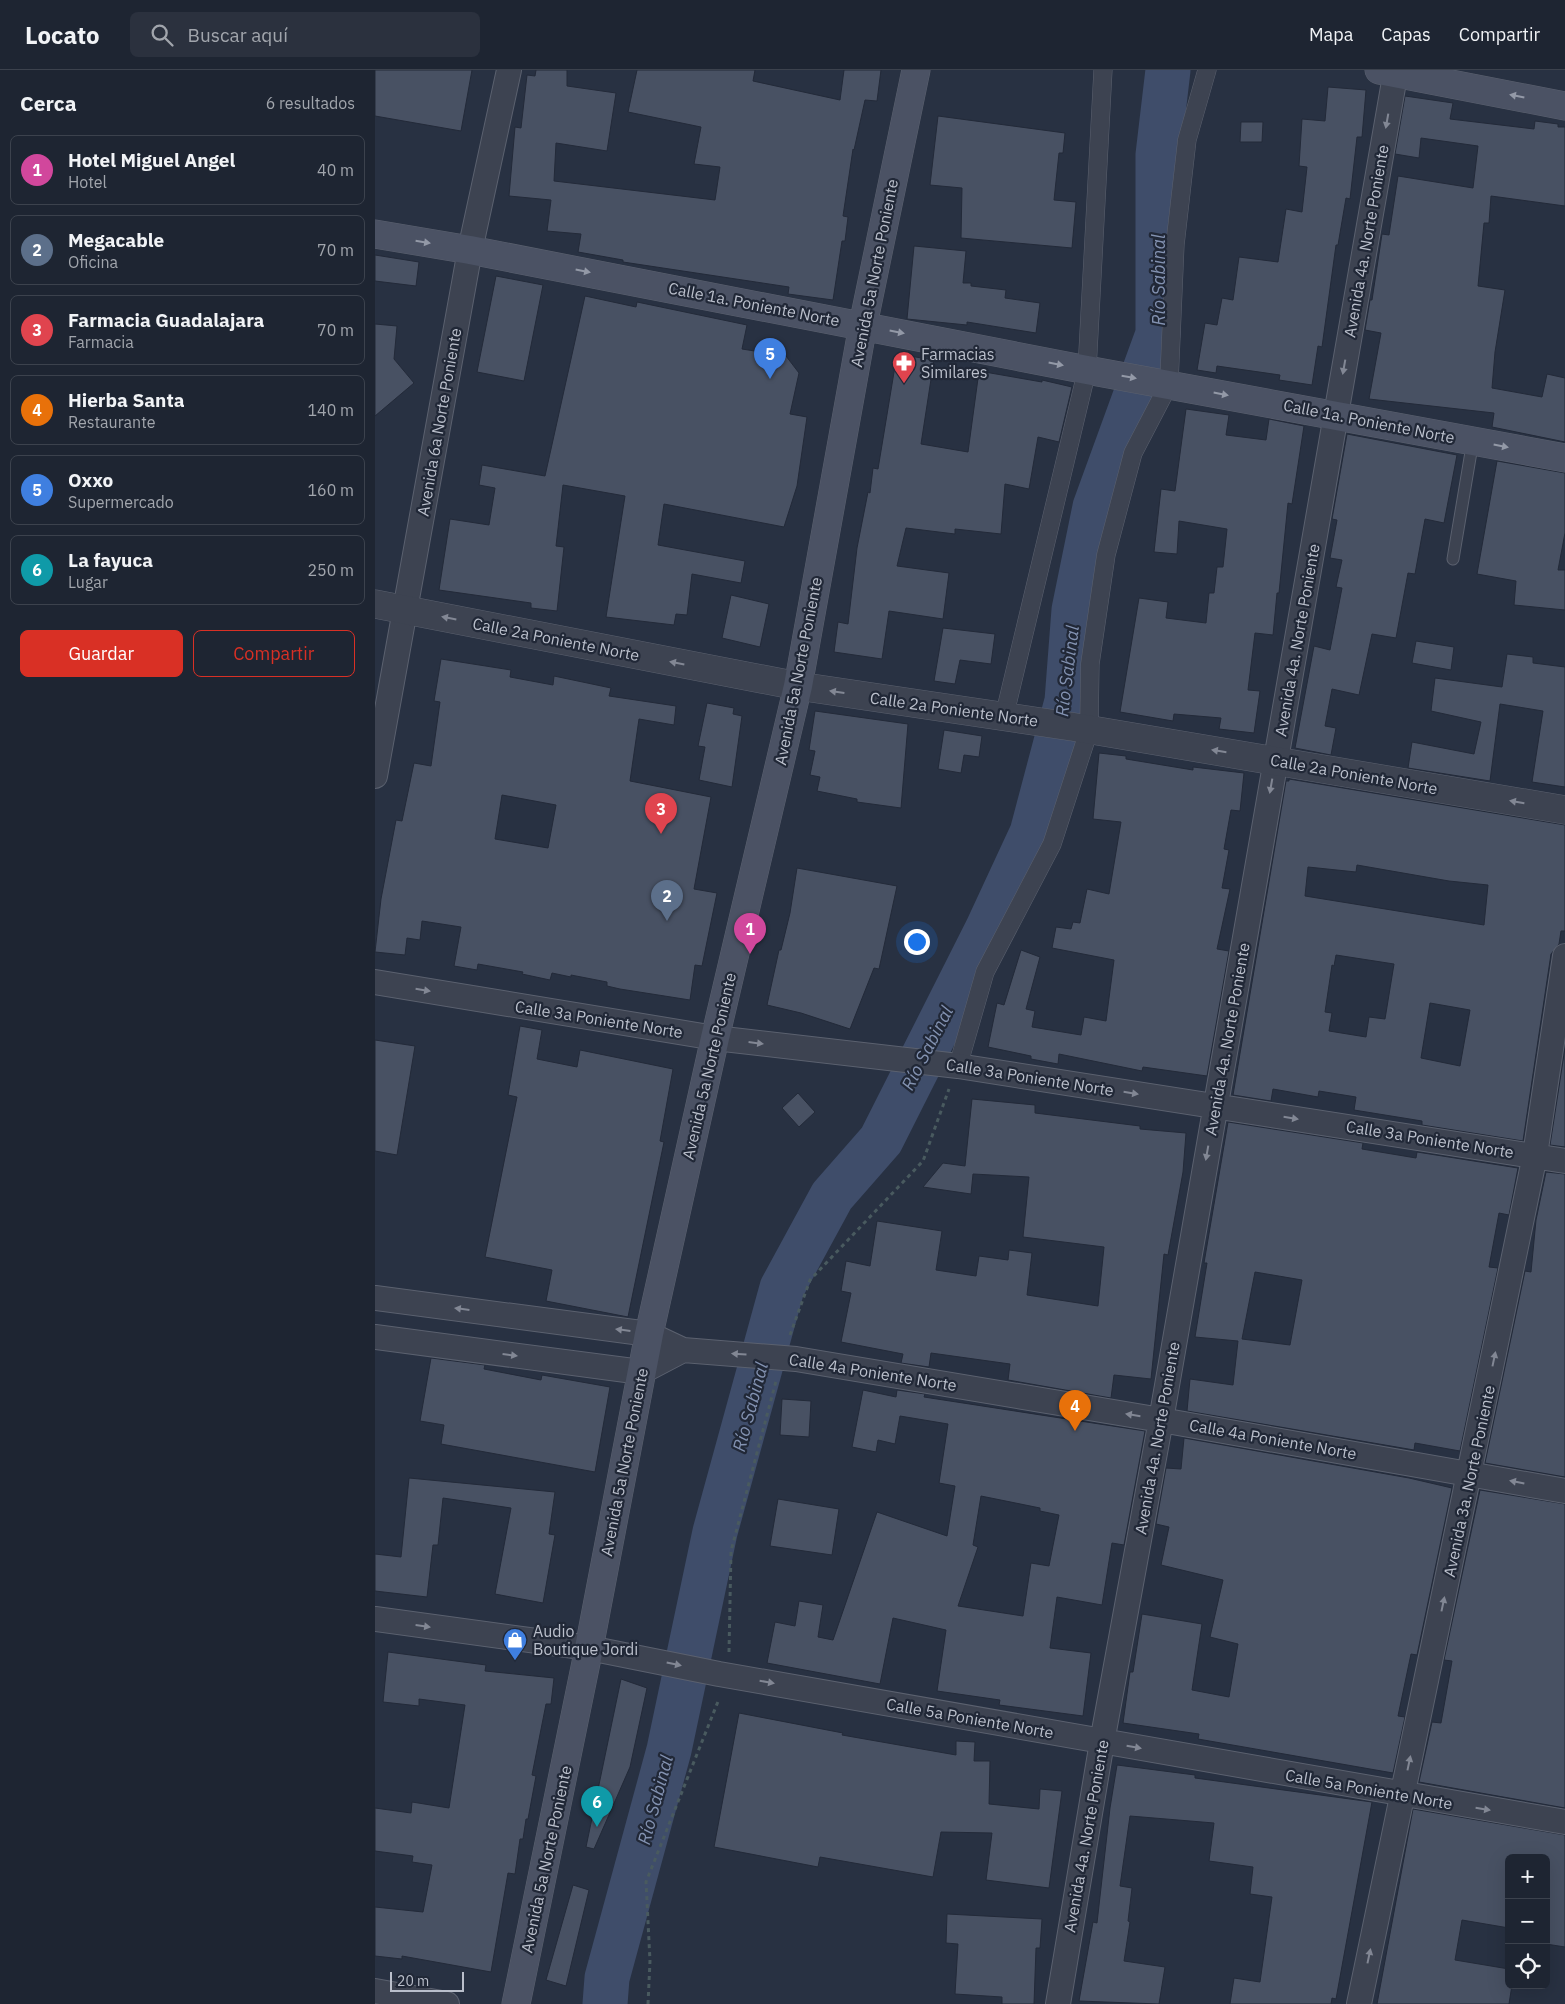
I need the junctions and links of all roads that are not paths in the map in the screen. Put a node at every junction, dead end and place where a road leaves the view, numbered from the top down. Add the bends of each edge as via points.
1 (509, 70) edge
2 (916, 70) edge
3 (1103, 70) edge
4 (1207, 70) edge
5 (1390, 71) edge
6 (1565, 106) edge
7 (375, 234) edge
8 (471, 250) junction
9 (863, 325) junction
10 (1090, 371) junction
11 (1168, 384) junction
12 (1335, 415) junction
13 (1473, 440) junction
14 (1565, 458) edge
15 (1453, 559) dead end
16 (375, 604) edge
17 (404, 610) junction
18 (798, 686) junction
19 (1005, 717) junction
20 (1082, 729) junction
21 (1276, 760) junction
22 (375, 776) edge
23 (1565, 810) edge
24 (1565, 956) edge
25 (375, 982) edge
26 (715, 1038) junction
27 (951, 1065) junction
28 (1215, 1107) junction
29 (1535, 1155) junction
30 (1565, 1161) edge
31 (375, 1298) edge
32 (649, 1334) junction
33 (375, 1337) edge
34 (693, 1351) junction
35 (641, 1372) junction
36 (1161, 1420) junction
37 (1471, 1473) junction
38 (1565, 1491) edge
39 (375, 1619) edge
40 (589, 1648) junction
41 (1102, 1742) junction
42 (1402, 1795) junction
43 (1565, 1822) edge
44 (383, 1996) edge
45 (447, 2004) edge
46 (516, 2004) edge
47 (1058, 2004) edge
48 (1359, 2004) edge

1 - 8 street, Avenida 6a Norte Poniente
2 - 9 main road, Avenida 5a Norte Poniente
3 - 10 street
4 - 11 street via 1187,140 1175,245
6 -> 5 main road
5 -> 12 street, Avenida 4a. Norte Poniente
7 -> 8 main road, Calle 1a. Poniente Norte
8 -> 9 main road, Calle 1a. Poniente Norte
8 - 17 street, Avenida 6a Norte Poniente
9 -> 10 main road, Calle 1a. Poniente Norte
9 - 18 main road, Avenida 5a Norte Poniente
10 -> 11 main road, Calle 1a. Poniente Norte
10 - 19 street
11 -> 12 main road, Calle 1a. Poniente Norte
11 - 20 street via 1133,453 1106,555
12 - 13 main road, Calle 1a. Poniente Norte
12 - 21 street, Avenida 4a. Norte Poniente
13 -> 14 main road, Calle 1a. Poniente Norte
13 - 15 lane
16 - 17 street, Calle 2a Poniente Norte
18 -> 17 street, Calle 2a Poniente Norte
17 - 22 street, Avenida 6a Norte Poniente
19 -> 18 street, Calle 2a Poniente Norte
18 - 26 main road, Avenida 5a Norte Poniente
19 - 20 street, Calle 2a Poniente Norte
21 -> 20 street, Calle 2a Poniente Norte
20 - 27 street via 1052,844 985,972
23 -> 21 street, Calle 2a Poniente Norte
21 -> 28 street, Avenida 4a. Norte Poniente
24 - 29 street, Avenida 3a. Norte Poniente
25 -> 26 street, Calle 3a Poniente Norte
26 -> 27 street, Calle 3a Poniente Norte
26 - 32 main road, Avenida 5a Norte Poniente
27 -> 28 street, Calle 3a Poniente Norte
28 -> 29 street, Calle 3a Poniente Norte
28 -> 36 street, Avenida 4a. Norte Poniente
29 - 30 street, Calle 3a Poniente Norte
37 -> 29 street, Avenida 3a. Norte Poniente
32 -> 31 street, Calle 4a Poniente Norte
32 - 34 street, Calle 4a Poniente Norte
32 - 35 main road, Avenida 5a Norte Poniente
33 -> 35 street
34 - 35 street
36 -> 34 street, Calle 4a Poniente Norte via 779,1357
35 - 40 main road, Avenida 5a Norte Poniente
36 - 37 street, Calle 4a Poniente Norte
36 - 41 street, Avenida 4a. Norte Poniente
38 -> 37 street, Calle 4a Poniente Norte
42 -> 37 street, Avenida 3a. Norte Poniente
39 -> 40 street, Calle 5a Poniente Norte
40 -> 41 street, Calle 5a Poniente Norte
40 - 46 main road, Avenida 5a Norte Poniente
41 -> 42 street, Calle 5a Poniente Norte
41 - 47 street, Avenida 4a. Norte Poniente
42 -> 43 street, Calle 5a Poniente Norte
48 -> 42 street, Avenida 3a. Norte Poniente
44 - 45 street

